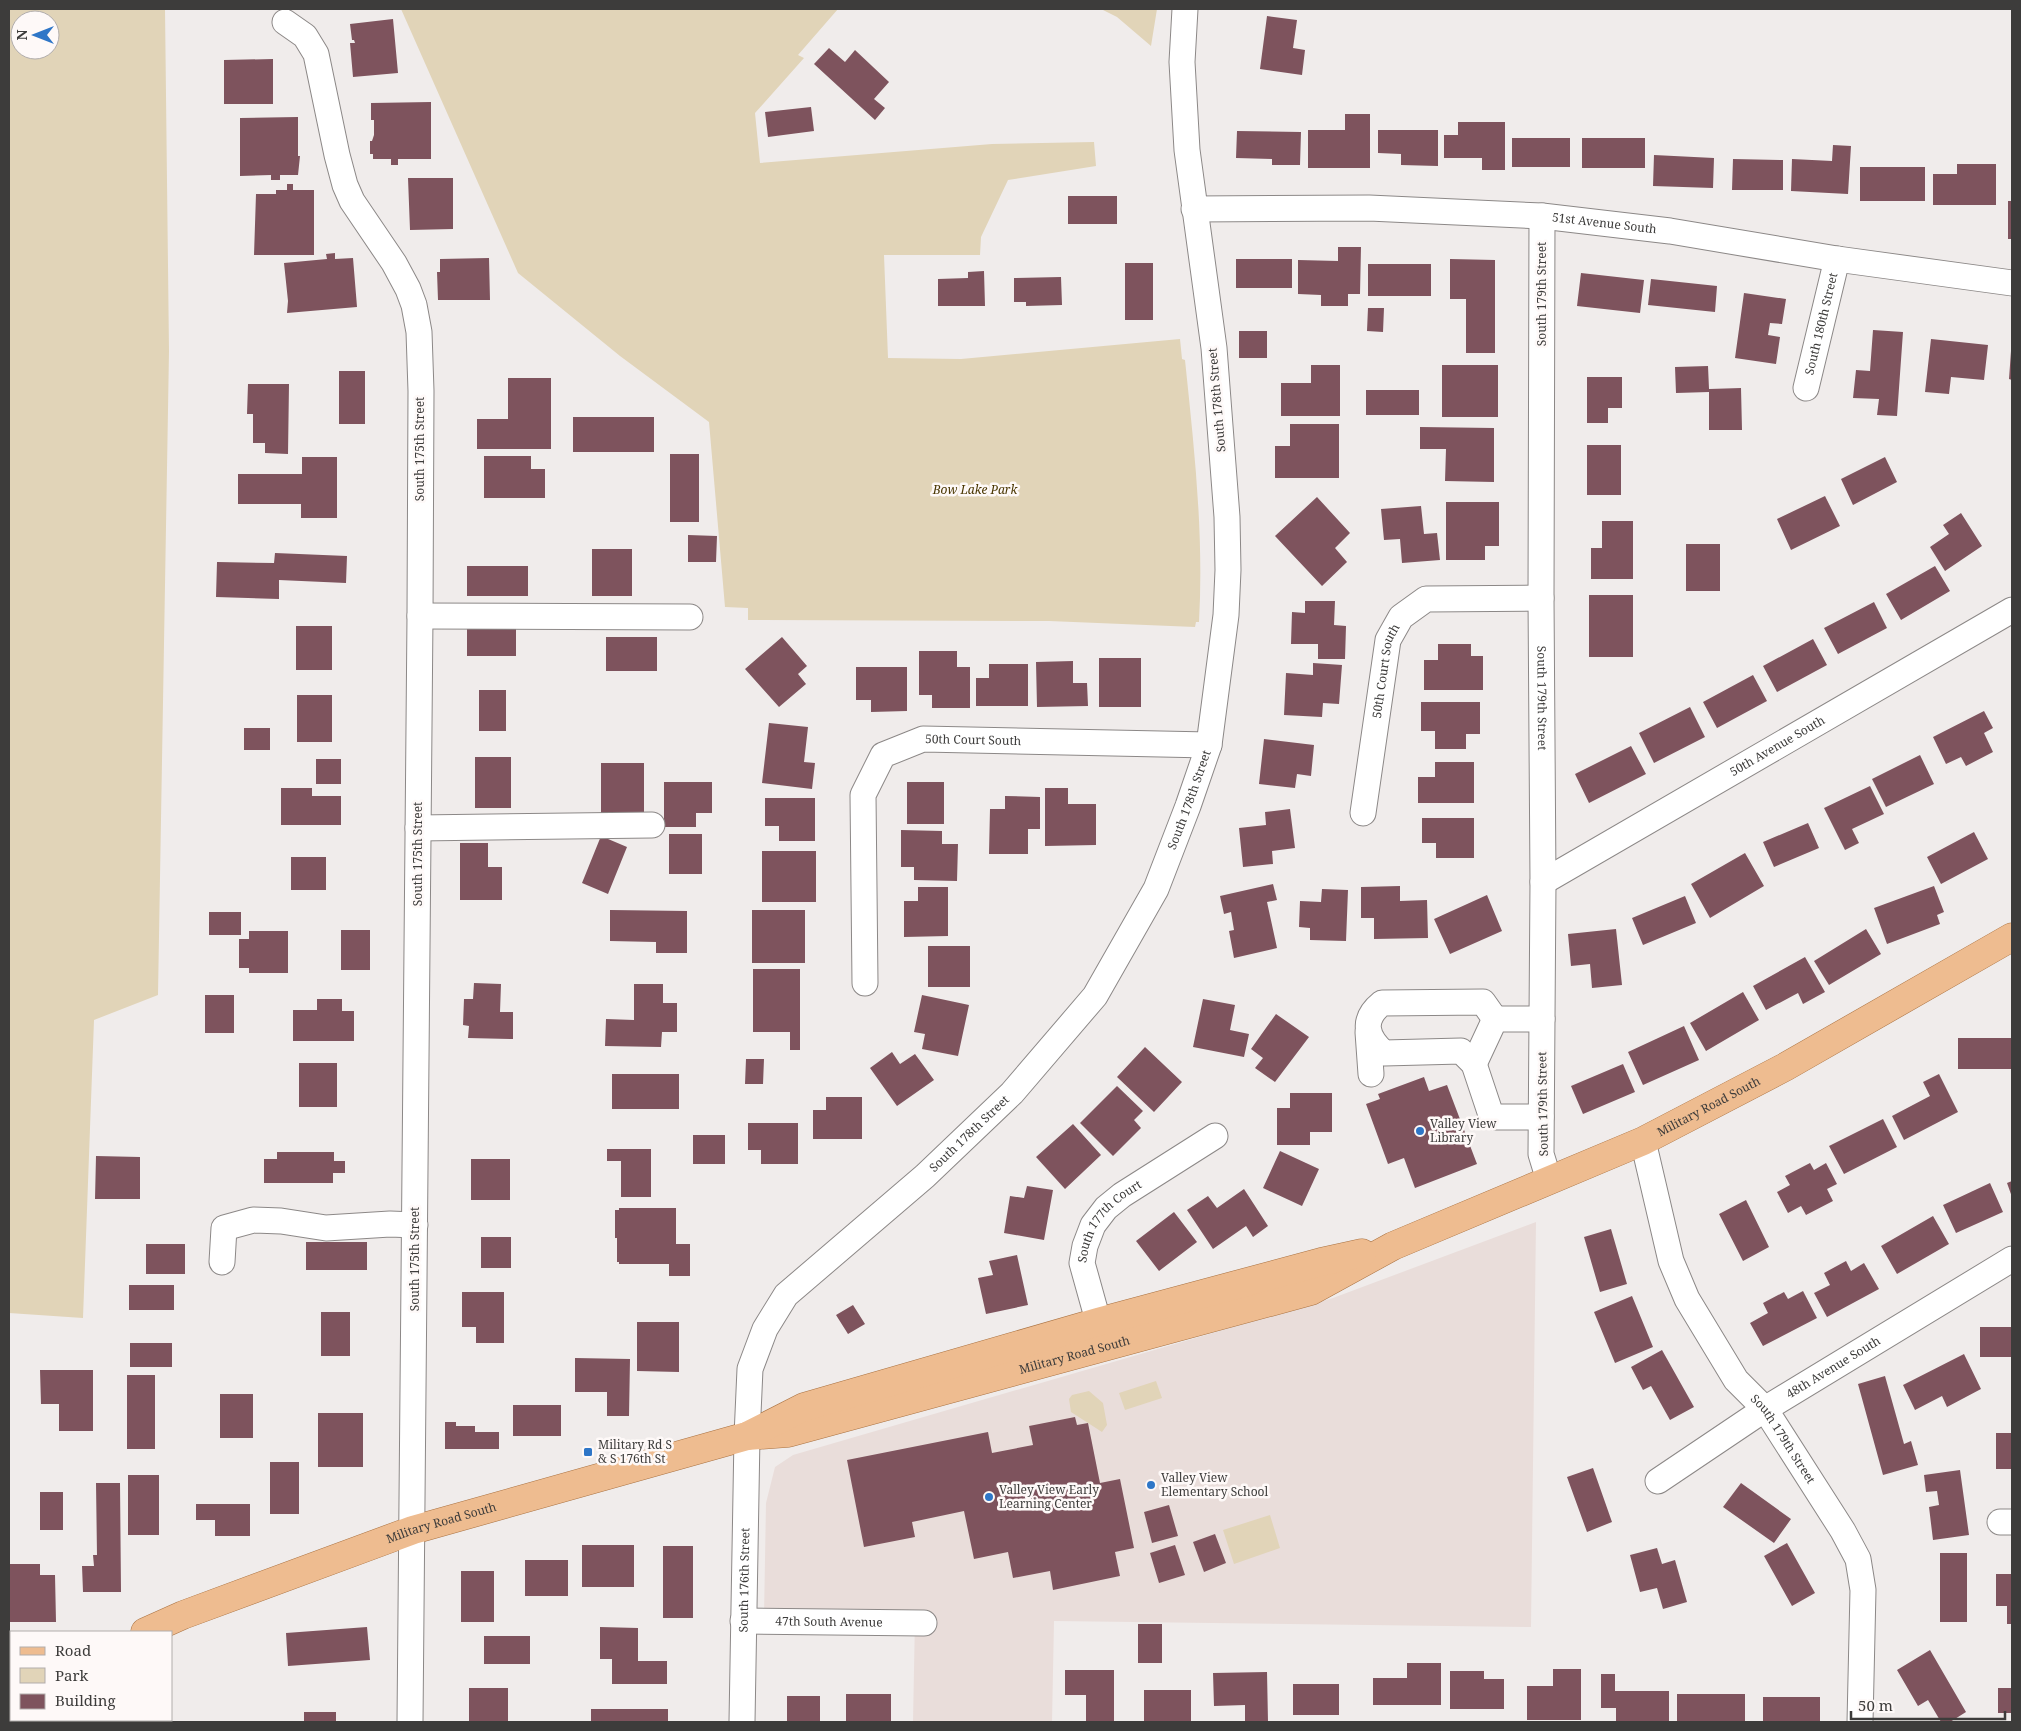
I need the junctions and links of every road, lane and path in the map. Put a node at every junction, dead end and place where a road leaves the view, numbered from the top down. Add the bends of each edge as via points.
1 (1185, 9) edge
2 (285, 22) dead end
3 (1194, 209) junction
4 (1542, 216) junction
5 (1837, 258) junction
6 (2012, 283) edge
7 (1806, 388) dead end
8 (1541, 598) junction
9 (2012, 610) edge
10 (420, 616) junction
11 (690, 617) dead end
12 (1209, 745) junction
13 (1363, 814) dead end
14 (652, 825) dead end
15 (418, 828) junction
16 (1543, 882) junction
17 (2012, 937) edge
18 (865, 983) dead end
19 (1495, 1019) junction
20 (1542, 1019) junction
21 (1368, 1032) junction
22 (1474, 1064) junction
23 (1371, 1074) dead end
24 (1541, 1117) junction
25 (1215, 1136) dead end
26 (1643, 1142) junction
27 (1549, 1180) junction
28 (415, 1224) junction
29 (2012, 1259) edge
30 (222, 1262) dead end
31 (1102, 1334) junction
32 (1765, 1409) junction
33 (746, 1436) junction
34 (1658, 1481) dead end
35 (413, 1530) junction
36 (744, 1621) junction
37 (915, 1623) dead end
38 (147, 1631) edge
39 (410, 1722) edge
40 (742, 1722) edge
41 (1860, 1722) edge

1 - 3 street, South 178th Street via 1182,62
2 - 10 street, South 175th Street via 305,36 316,54 345,185 362,218 394,263 414,305 419,332 421,391
3 - 4 street, 51st Avenue South via 1369,208
3 - 12 street, South 178th Street via 1214,348 1227,517 1226,615
4 - 5 street, 51st Avenue South via 1670,231
4 - 8 street, South 179th Street
5 - 6 street, 51st Avenue South
5 - 7 street, South 180th Street
8 - 13 street, 50th Court South via 1426,599 1401,616 1388,640
8 - 16 street, South 179th Street
9 - 16 street, 50th Avenue South
10 - 11 street
10 - 15 street, South 175th Street
12 - 18 street, 50th Court South via 923,739 883,755 863,795
12 - 33 street, South 178th Street via 1156,889 1095,996 1012,1093 925,1176 786,1295 765,1329 750,1369
14 - 15 street
15 - 28 street, South 175th Street
16 - 20 street, South 179th Street
17 - 26 main road, Military Road South via 1785,1067
19 - 20 street
19 - 21 street via 1483,1002 1382,1003 1369,1021
19 - 22 street
20 - 24 street, South 179th Street
21 - 22 street via 1384,1053 1461,1051
21 - 23 street
22 - 24 street via 1491,1115
24 - 27 street, South 179th Street via 1541,1154
25 - 31 street, South 177th Court via 1122,1195 1093,1224 1084,1246 1082,1263
26 - 27 main road, Military Road South
26 - 32 street, South 179th Street via 1671,1261 1687,1299 1736,1380
27 - 31 main road, Military Road South via 1393,1246 1311,1291
28 - 30 street via 326,1228 254,1220 224,1228
28 - 35 street, South 175th Street
29 - 32 street, 48th Avenue South
31 - 33 main road, Military Road South via 788,1433
32 - 34 street, 48th Avenue South
32 - 41 street, South 179th Street via 1858,1559 1863,1590
33 - 35 main road, Military Road South
33 - 36 street, South 176th Street
35 - 38 main road, Military Road South
35 - 39 street, South 175th Street
36 - 37 street, 47th South Avenue
36 - 40 street, South 176th Street

